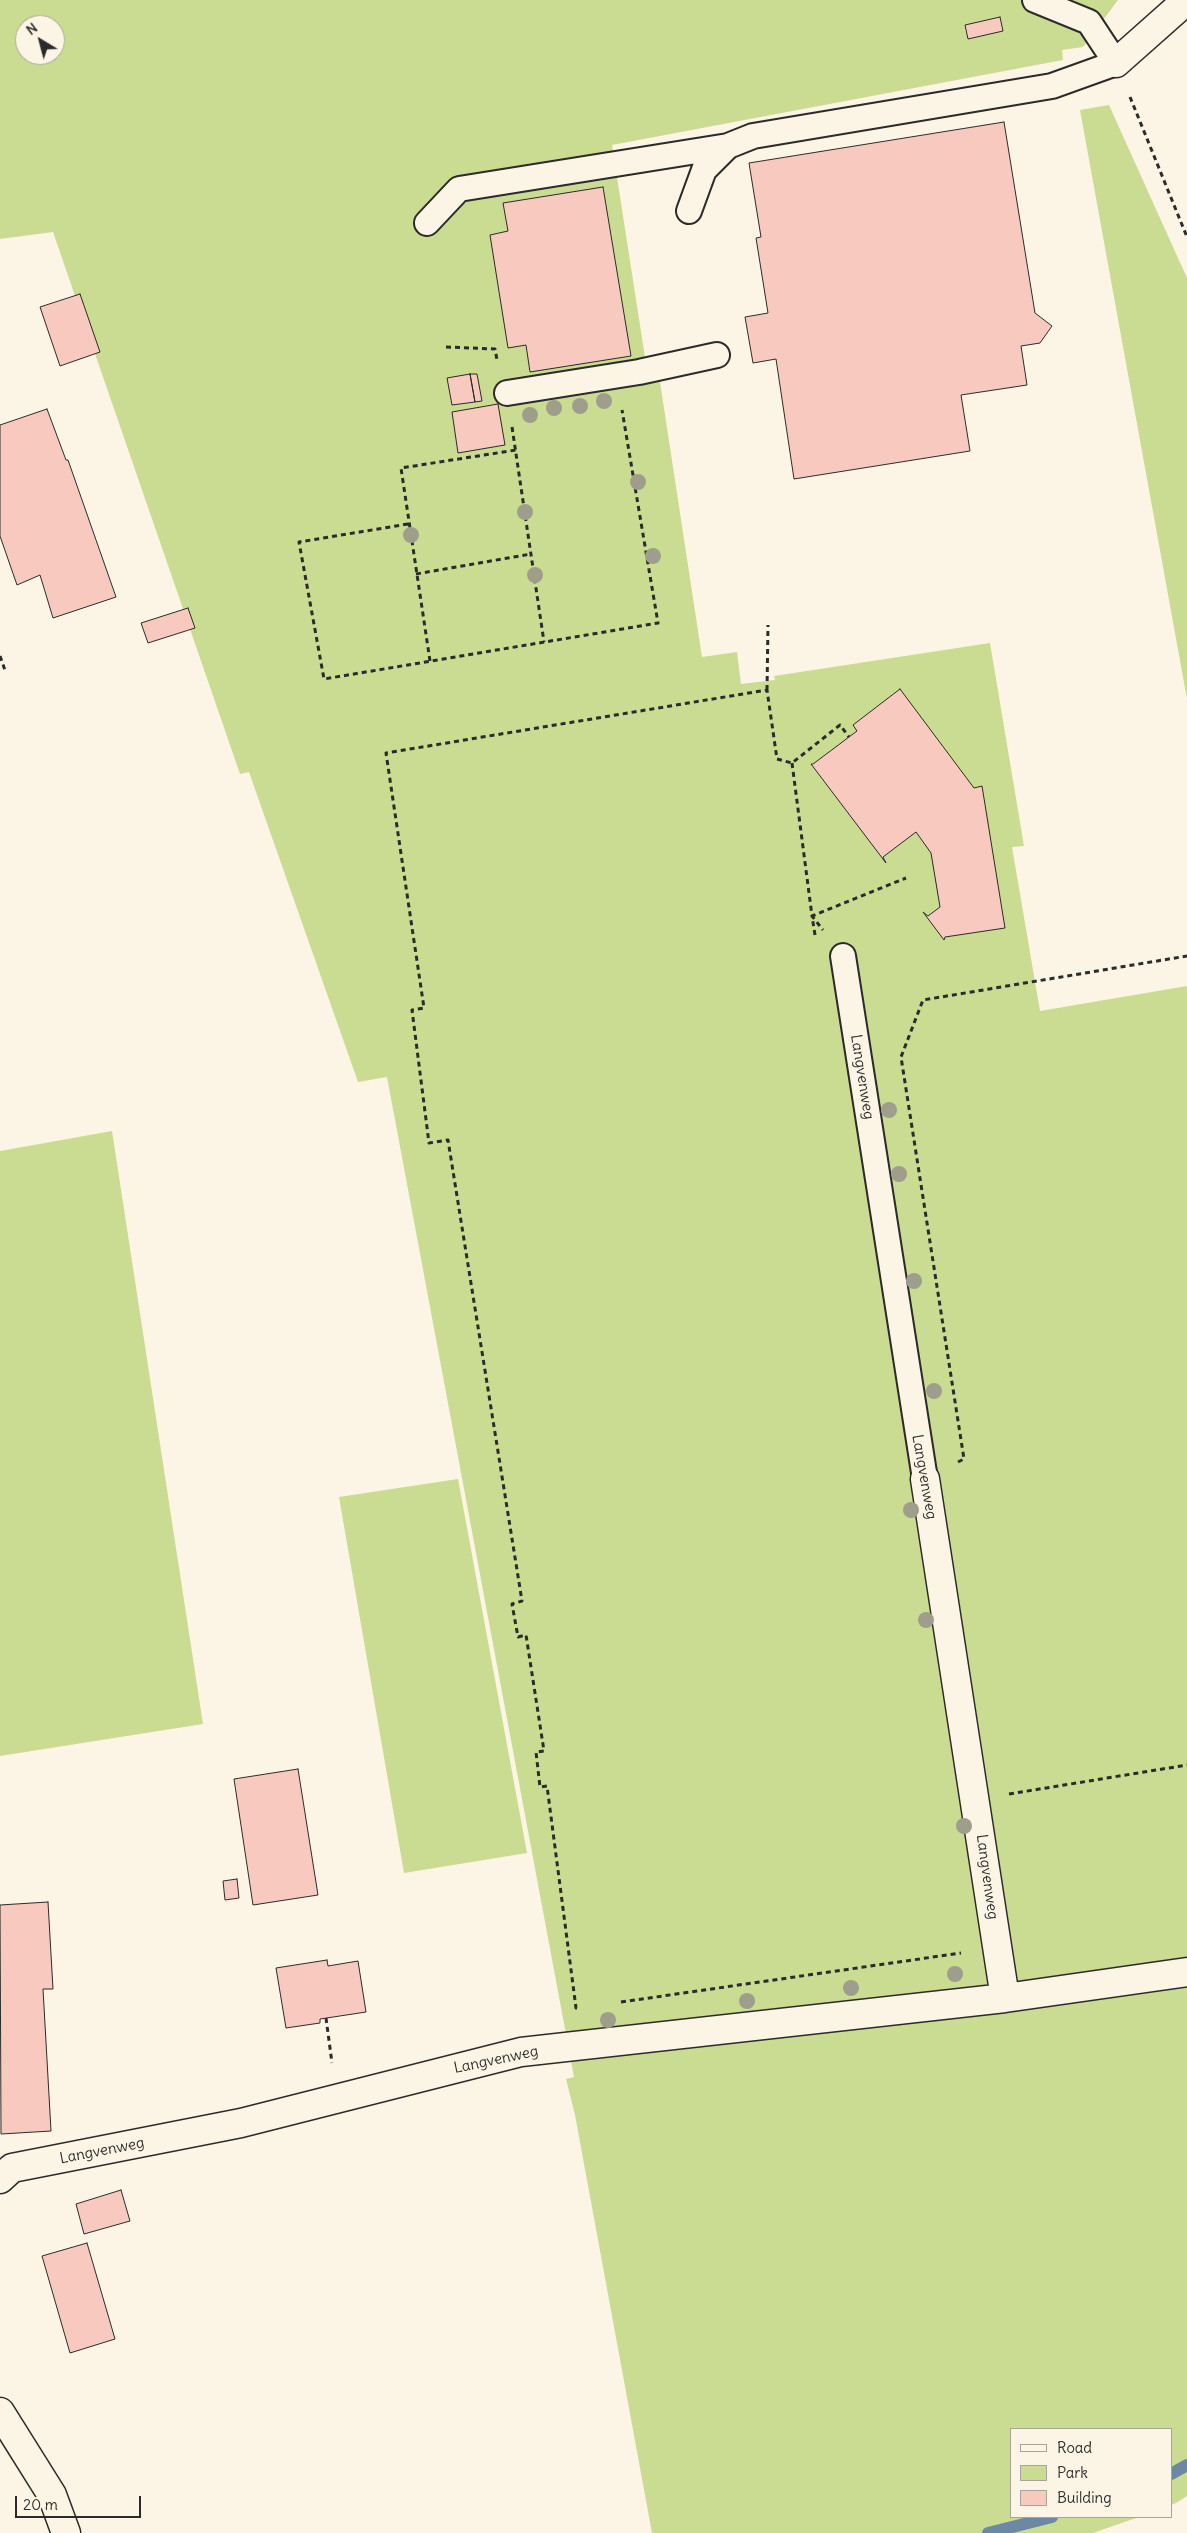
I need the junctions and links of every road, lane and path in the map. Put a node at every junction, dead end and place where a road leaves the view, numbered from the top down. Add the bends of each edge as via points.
1 (1035, 0) edge
2 (1187, 0) edge
3 (1116, 63) junction
4 (728, 146) junction
5 (688, 211) dead end
6 (427, 224) dead end
7 (1187, 238) edge
8 (446, 347) dead end
9 (717, 355) dead end
10 (616, 375) junction
11 (507, 393) junction
12 (516, 450) junction
13 (408, 524) junction
14 (531, 554) junction
15 (416, 574) junction
16 (768, 624) dead end
17 (544, 642) junction
18 (0, 656) edge
19 (430, 661) junction
20 (6, 673) dead end
21 (767, 690) junction
22 (849, 737) dead end
23 (792, 763) junction
24 (906, 878) dead end
25 (812, 916) junction
26 (816, 945) dead end
27 (843, 956) joint
28 (1187, 956) edge
29 (925, 1479) junction
30 (1187, 1765) edge
31 (976, 1799) junction
32 (966, 1952) dead end
33 (1187, 1972) edge
34 (1005, 1998) junction
35 (615, 2003) dead end
36 (585, 2007) dead end
37 (326, 2018) dead end
38 (336, 2099) junction
39 (0, 2179) edge
40 (0, 2412) edge
41 (66, 2533) edge

1 - 3 lane via 1089,22
2 - 3 street
3 - 4 lane via 1052,86 753,136
3 - 7 path
4 - 5 lane via 704,170
4 - 6 lane via 459,189
8 - 11 path via 494,349
9 - 10 lane
10 - 11 lane
10 - 17 path via 658,622
11 - 12 path
12 - 13 path via 400,468
12 - 14 path
13 - 15 path
13 - 19 path via 299,542 324,679
14 - 15 path
14 - 17 path
15 - 19 path
16 - 21 path
17 - 19 path
18 - 20 path
21 - 23 path via 777,759
21 - 36 path via 386,753 424,1008 412,1010 429,1143 448,1140 522,1601 512,1604 518,1636 526,1635 544,1751 536,1752 540,1787 547,1786 576,2008
22 - 23 path via 840,725
23 - 25 path
24 - 25 path
25 - 26 path
25 - 27 path
27 - 29 lane, Langvenweg
28 - 29 path via 923,1000 901,1057 964,1459
29 - 31 street, Langvenweg
30 - 31 path
31 - 34 street, Langvenweg
32 - 35 path
33 - 34 street, Langvenweg
34 - 38 street, Langvenweg via 521,2052
37 - 38 path
38 - 39 street, Langvenweg via 241,2123 12,2168
40 - 41 street via 52,2495

